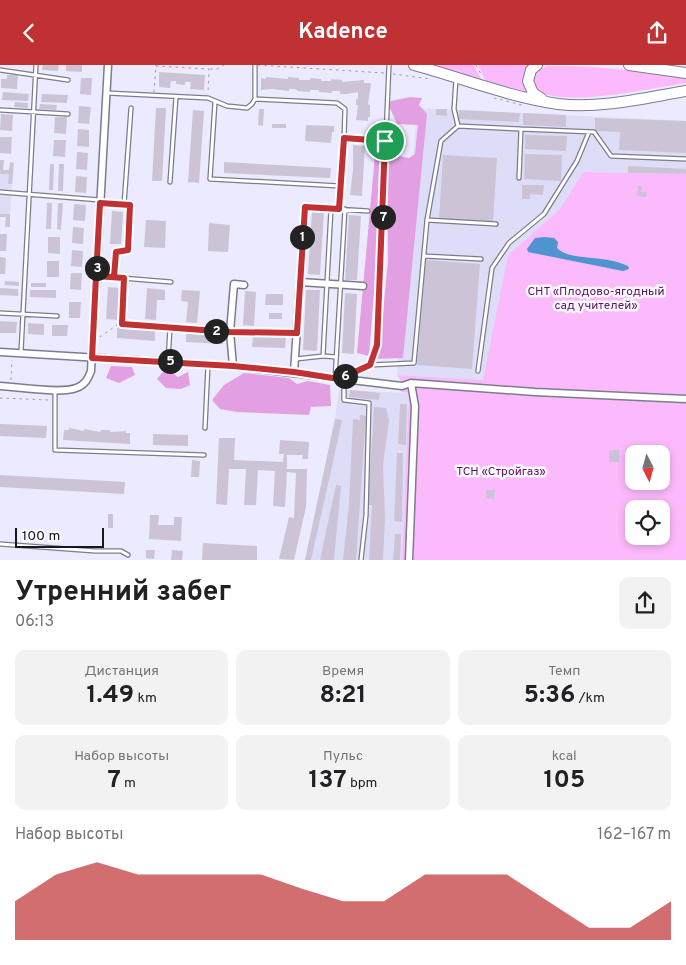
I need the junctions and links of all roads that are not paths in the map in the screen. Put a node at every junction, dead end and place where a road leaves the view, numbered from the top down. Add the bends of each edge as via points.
1 (36, 65) edge
2 (108, 65) edge
3 (256, 65) edge
4 (388, 65) edge
5 (414, 65) edge
6 (537, 65) edge
7 (629, 65) edge
8 (660, 67) edge
9 (0, 70) edge
10 (686, 73) edge
11 (36, 74) junction
12 (456, 77) junction
13 (68, 80) dead end
14 (686, 91) edge
15 (107, 93) junction
16 (176, 97) junction
17 (255, 99) junction
18 (545, 101) junction
19 (215, 102) junction
20 (131, 108) dead end
21 (1, 110) edge
22 (33, 112) junction
23 (68, 114) dead end
24 (458, 126) junction
25 (521, 129) junction
26 (589, 132) junction
27 (344, 138) junction
28 (385, 141) junction
29 (686, 159) edge
30 (519, 178) dead end
31 (170, 182) dead end
32 (340, 186) junction
33 (0, 192) edge
34 (29, 195) junction
35 (100, 202) junction
36 (124, 205) junction
37 (331, 209) junction
38 (339, 209) junction
39 (345, 209) junction
40 (368, 211) dead end
41 (428, 219) junction
42 (496, 224) dead end
43 (424, 256) junction
44 (481, 259) dead end
45 (96, 276) junction
46 (114, 277) junction
47 (124, 278) junction
48 (171, 282) dead end
49 (300, 282) junction
50 (326, 284) junction
51 (244, 285) dead end
52 (340, 285) junction
53 (363, 286) dead end
54 (0, 313) edge
55 (23, 315) junction
56 (57, 317) dead end
57 (170, 328) junction
58 (230, 332) junction
59 (297, 333) junction
60 (0, 352) edge
61 (21, 353) junction
62 (323, 356) junction
63 (336, 357) junction
64 (92, 358) junction
65 (296, 359) junction
66 (168, 361) junction
67 (208, 364) junction
68 (370, 365) junction
69 (233, 366) junction
70 (478, 371) dead end
71 (294, 372) junction
72 (339, 379) junction
73 (411, 383) junction
74 (0, 387) edge
75 (55, 390) junction
76 (686, 399) edge
77 (205, 429) dead end
78 (204, 455) dead end
79 (0, 544) edge
80 (128, 555) dead end
81 (361, 560) edge
82 (408, 560) edge

1 - 11 lane
2 - 15 street
3 - 17 lane
4 - 28 lane
5 - 12 main road
6 - 18 main road via 531,70 529,87
7 - 8 main road
8 - 10 main road
9 - 11 lane
11 - 13 lane
11 - 22 lane
12 - 18 main road via 509,94
12 - 24 lane via 454,109
14 - 18 main road via 600,104
15 - 16 lane
15 - 35 street
16 - 19 lane via 208,98
16 - 31 lane
17 - 19 lane via 247,108
17 - 27 lane via 337,103 345,109
19 - 32 lane via 210,179
20 - 36 lane
21 - 22 lane
22 - 23 lane
22 - 34 lane
24 - 25 lane
24 - 41 lane via 441,141
25 - 26 lane
25 - 30 lane
26 - 29 lane via 594,133 611,155
26 - 70 lane via 577,161 544,214 509,243 492,268
27 - 28 lane
27 - 32 lane
28 - 68 lane via 377,345
32 - 38 lane
33 - 34 lane
34 - 35 lane
34 - 55 lane
35 - 36 lane
35 - 45 street
36 - 46 lane via 130,205 128,250 116,252
37 - 38 lane
37 - 49 lane via 305,207
37 - 50 lane
38 - 39 lane
39 - 40 lane
39 - 52 lane
41 - 42 lane
41 - 43 lane
43 - 44 lane
43 - 68 lane via 414,363
45 - 46 lane
45 - 64 street
46 - 47 lane
47 - 48 lane
47 - 57 lane via 122,324
49 - 50 street
49 - 59 street
50 - 52 street
50 - 62 lane
51 - 58 street via 234,284
52 - 53 street
52 - 63 lane
54 - 55 lane
55 - 56 lane
55 - 61 lane
57 - 58 lane
57 - 66 lane
58 - 59 lane
58 - 69 street
59 - 65 street
60 - 61 street
61 - 64 street
62 - 63 lane
62 - 65 lane
63 - 72 lane
64 - 66 street
64 - 75 street via 91,371 83,384 76,389
65 - 71 street
66 - 67 street
67 - 69 street
67 - 77 lane
68 - 72 lane
69 - 71 street
71 - 72 street
72 - 73 street via 402,386
72 - 81 lane via 344,400 369,403 366,515
73 - 76 street via 535,393
73 - 82 street via 415,406
74 - 75 street
75 - 78 lane via 55,450
79 - 80 lane via 121,551

